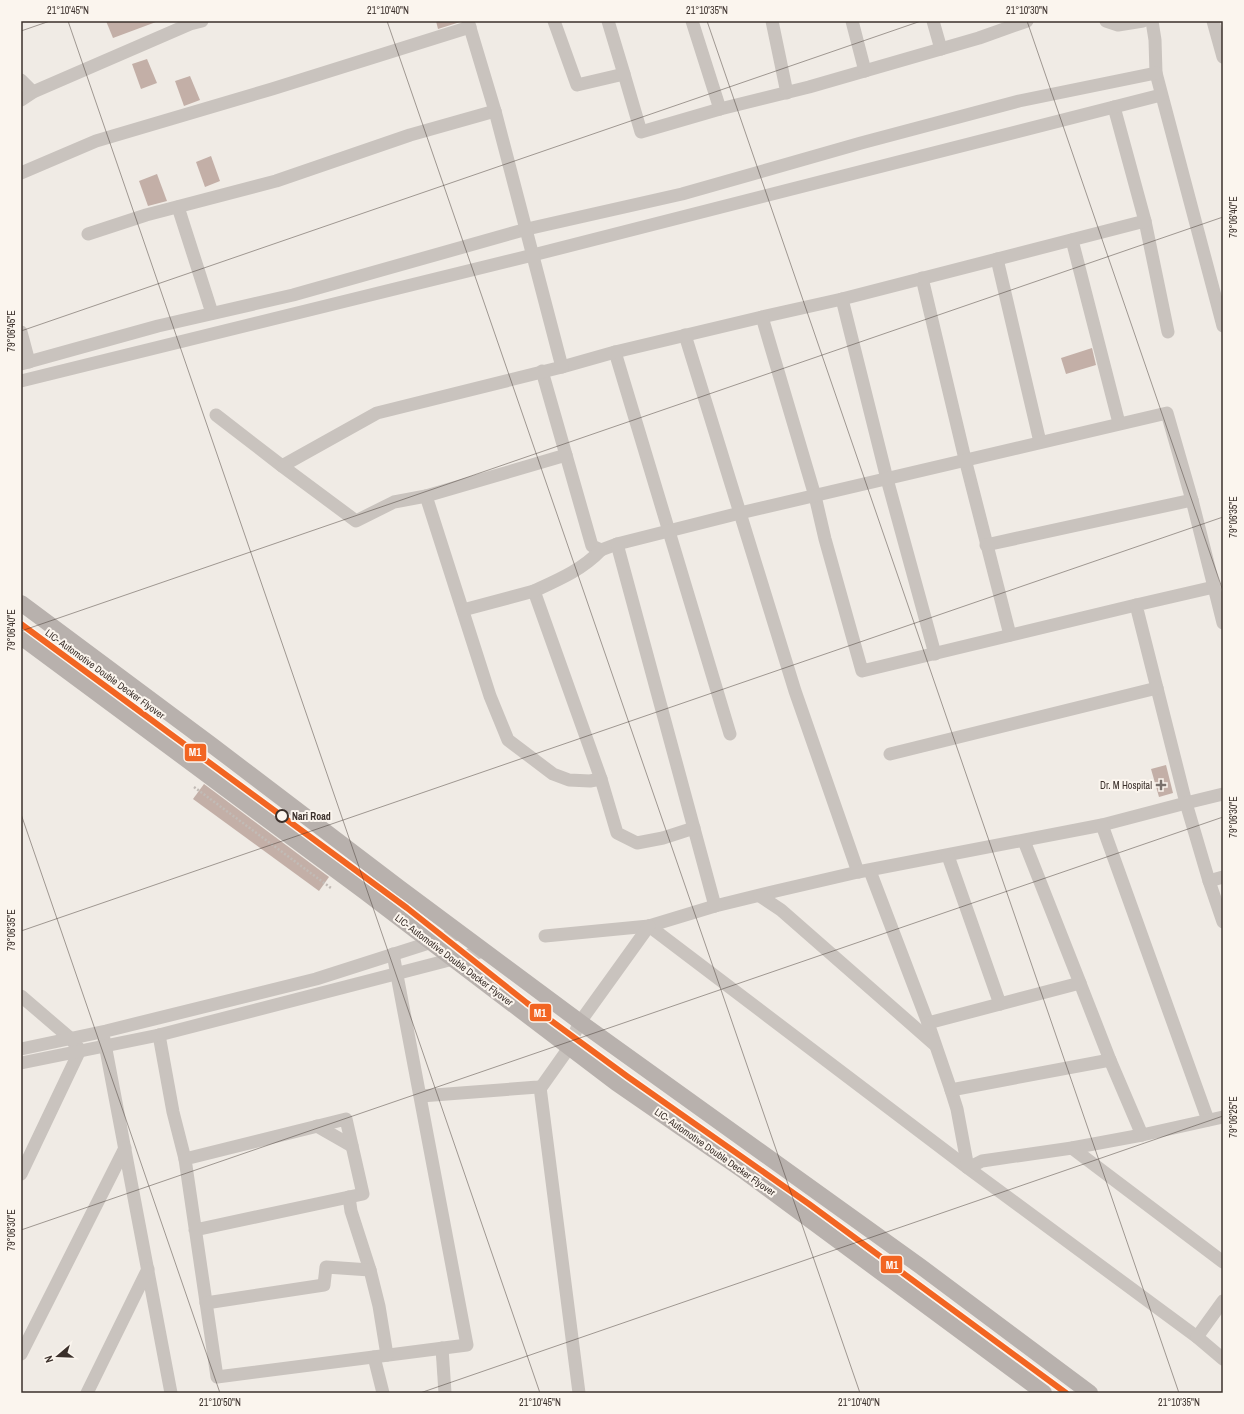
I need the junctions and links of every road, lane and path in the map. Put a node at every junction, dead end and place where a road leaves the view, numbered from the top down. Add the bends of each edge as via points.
1 (202, 21) edge
2 (554, 21) edge
3 (608, 21) edge
4 (692, 21) edge
5 (772, 21) edge
6 (852, 21) edge
7 (934, 21) edge
8 (1027, 21) edge
9 (1106, 21) edge
10 (1143, 21) edge
11 (1152, 21) edge
12 (1213, 21) edge
13 (469, 24) edge
14 (1011, 24) edge
15 (942, 49) junction
16 (1223, 57) edge
17 (865, 71) junction
18 (1156, 73) junction
19 (624, 74) junction
20 (21, 80) edge
21 (33, 92) junction
22 (787, 93) junction
23 (1161, 95) junction
24 (21, 100) edge
25 (1114, 107) junction
26 (720, 109) junction
27 (495, 111) junction
28 (21, 172) edge
29 (644, 203) junction
30 (178, 207) junction
31 (1145, 221) junction
32 (651, 224) junction
33 (527, 229) junction
34 (88, 234) dead end
35 (1072, 240) junction
36 (532, 255) junction
37 (997, 259) junction
38 (922, 278) junction
39 (842, 299) junction
40 (212, 314) junction
41 (762, 317) junction
42 (1223, 326) edge
43 (21, 332) edge
44 (1168, 332) dead end
45 (684, 335) junction
46 (615, 352) junction
47 (25, 363) edge
48 (562, 367) junction
49 (542, 371) junction
50 (21, 381) edge
51 (216, 415) dead end
52 (1120, 423) junction
53 (1040, 442) junction
54 (566, 455) junction
55 (965, 459) junction
56 (282, 466) junction
57 (887, 479) junction
58 (426, 496) junction
59 (815, 496) junction
60 (1192, 500) junction
61 (740, 512) junction
62 (669, 531) junction
63 (617, 544) junction
64 (986, 545) junction
65 (601, 550) junction
66 (1214, 587) junction
67 (534, 591) junction
68 (21, 604) edge
69 (1136, 605) junction
70 (463, 610) junction
71 (21, 612) edge
72 (1223, 623) edge
73 (1010, 635) junction
74 (21, 637) edge
75 (21, 643) edge
76 (935, 654) junction
77 (1157, 688) junction
78 (730, 734) dead end
79 (890, 754) dead end
80 (601, 779) junction
81 (194, 787) dead end
82 (1223, 794) edge
83 (1186, 803) junction
84 (1102, 825) junction
85 (694, 828) junction
86 (1024, 841) junction
87 (948, 856) junction
88 (864, 872) junction
89 (1223, 877) edge
90 (1209, 881) junction
91 (331, 888) dead end
92 (760, 896) junction
93 (715, 906) junction
94 (1223, 922) edge
95 (649, 926) junction
96 (460, 933) junction
97 (545, 936) dead end
98 (425, 944) junction
99 (484, 951) junction
100 (394, 954) junction
101 (446, 960) junction
102 (397, 973) junction
103 (1080, 983) junction
104 (21, 996) edge
105 (1000, 1004) junction
106 (580, 1022) junction
107 (928, 1023) junction
108 (102, 1032) junction
109 (159, 1035) junction
110 (70, 1038) junction
111 (934, 1044) junction
112 (106, 1046) junction
113 (21, 1049) edge
114 (80, 1050) junction
115 (566, 1052) junction
116 (1110, 1060) junction
117 (21, 1063) edge
118 (540, 1087) junction
119 (951, 1090) junction
120 (421, 1096) junction
121 (1223, 1117) edge
122 (1208, 1120) junction
123 (317, 1126) junction
124 (1142, 1135) junction
125 (352, 1146) junction
126 (125, 1148) junction
127 (1072, 1148) junction
128 (185, 1159) junction
129 (968, 1168) junction
130 (21, 1174) edge
131 (349, 1197) junction
132 (195, 1230) junction
133 (1223, 1262) edge
134 (148, 1269) junction
135 (370, 1270) junction
136 (1223, 1301) edge
137 (206, 1303) junction
138 (1197, 1337) junction
139 (442, 1348) junction
140 (21, 1354) edge
141 (381, 1356) junction
142 (1223, 1359) edge
143 (87, 1393) edge
144 (171, 1393) edge
145 (383, 1393) edge
146 (445, 1393) edge
147 (579, 1393) edge
148 (1030, 1393) edge
149 (1044, 1393) edge
150 (1085, 1393) edge

1 - 21 street
2 - 19 street via 577,85
3 - 19 street
4 - 26 street
5 - 22 street
6 - 17 street
7 - 15 street
8 - 14 street
9 - 10 street via 1118,25
11 - 18 street
12 - 16 street
13 - 27 street
13 - 28 street via 272,89 96,141
14 - 15 street
15 - 17 street
17 - 22 street
18 - 23 street
18 - 29 street via 1019,101
19 - 26 street via 641,132
20 - 21 street
21 - 24 street
22 - 26 street
23 - 25 street
23 - 42 street
25 - 31 street
25 - 32 street
27 - 30 street via 410,135 276,181
27 - 33 street
29 - 32 street
29 - 33 street
30 - 34 street
30 - 40 street
31 - 35 street
31 - 44 street
32 - 36 street
33 - 36 street
33 - 40 street via 293,295
35 - 37 street
35 - 52 street
36 - 48 street
36 - 50 street
37 - 38 street
37 - 53 street
38 - 39 street
38 - 55 street
39 - 41 street
39 - 57 street
40 - 47 street via 158,326
41 - 45 street
41 - 59 street
43 - 47 street
45 - 46 street
45 - 61 street
46 - 48 street
46 - 62 street
48 - 49 street
49 - 54 street
49 - 56 street via 377,413
51 - 56 street
52 - 53 street
52 - 60 street via 1167,413
53 - 55 street
54 - 58 street
54 - 65 street via 592,546
55 - 57 street
55 - 64 street
56 - 58 street via 356,521 394,502
57 - 59 street
57 - 76 street
58 - 70 street
59 - 61 street
59 - 76 street via 862,671
60 - 64 street
60 - 66 street
61 - 62 street
61 - 88 street via 795,691
62 - 63 street
62 - 78 street
63 - 65 street
63 - 85 street
64 - 73 street
65 - 67 street via 591,561 574,572
66 - 69 street
66 - 72 street
67 - 70 street
67 - 80 street
68 - 96 main road
69 - 73 street
69 - 77 street
70 - 80 street via 490,696 508,740 553,774 569,780
71 - 150 main road, LIC- Automotive Double Decker Flyover via 627,1066 996,1333
73 - 76 street
74 - 149 main road, LIC- Automotive Double Decker Flyover via 365,892 616,1083 745,1172
75 - 98 main road
77 - 79 street
77 - 83 street
80 - 85 street via 617,833 636,843
81 - 91 path
82 - 83 street
83 - 84 street
83 - 90 street
84 - 86 street
84 - 122 street
85 - 93 street
86 - 87 street
86 - 103 street
87 - 88 street
87 - 105 street
88 - 92 street
88 - 107 street
89 - 90 street
90 - 94 street
92 - 93 street
92 - 111 street via 781,910
93 - 95 street
95 - 97 street
95 - 106 street
95 - 129 street
96 - 98 street
96 - 99 main road
98 - 100 street
98 - 101 main road
99 - 101 street
99 - 106 main road
100 - 102 street
100 - 108 street via 316,979
101 - 102 street
101 - 115 main road
102 - 109 street
102 - 120 street
103 - 105 street
103 - 116 street
104 - 110 street
105 - 107 street
106 - 115 street
106 - 150 main road via 920,1266
107 - 111 street
108 - 110 street
108 - 112 street
109 - 112 street
109 - 128 street via 172,1112
110 - 113 street
110 - 114 street
111 - 119 street
112 - 114 street
112 - 126 street
114 - 117 street
114 - 130 street
115 - 118 street via 544,1085
115 - 148 main road
116 - 119 street
116 - 124 street
118 - 120 street
118 - 147 street
119 - 129 street
120 - 139 street via 467,1345
121 - 122 street
122 - 124 street
123 - 125 street
123 - 125 street via 346,1119
123 - 128 street
124 - 127 street
125 - 131 street via 363,1194
126 - 134 street
126 - 140 street
127 - 129 street via 982,1161
127 - 133 street
128 - 132 street
129 - 138 street
131 - 132 street
131 - 135 street
132 - 137 street
134 - 143 street
134 - 144 street
135 - 137 street via 326,1267 324,1285
135 - 141 street via 379,1306
136 - 138 street
137 - 141 street via 217,1377
138 - 142 street
139 - 141 street
139 - 146 street
141 - 145 street

